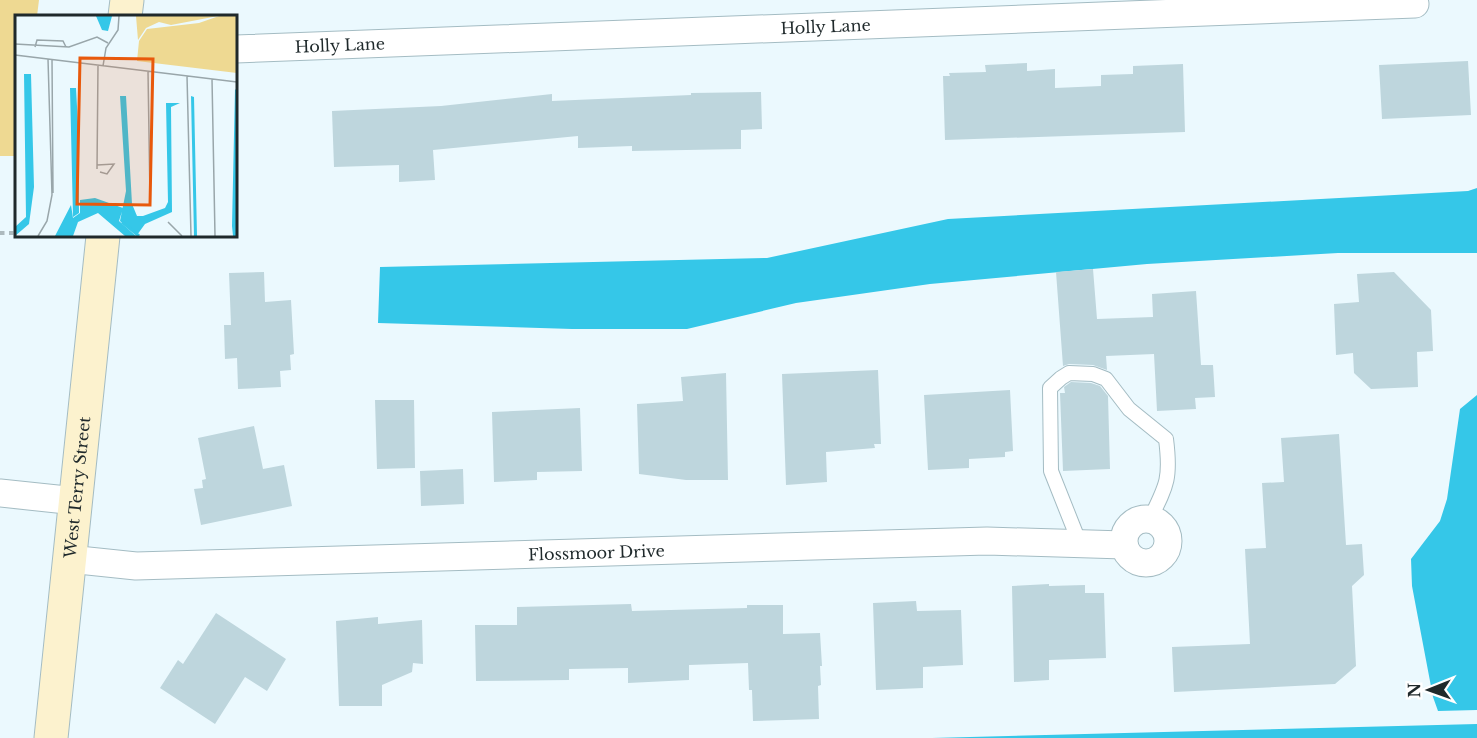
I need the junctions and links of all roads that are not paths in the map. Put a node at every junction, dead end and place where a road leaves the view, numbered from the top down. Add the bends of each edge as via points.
1 (127, 0) edge
2 (1415, 3) dead end
3 (125, 15) edge
4 (237, 50) edge
5 (103, 237) edge
6 (0, 493) edge
7 (76, 501) junction
8 (1149, 519) junction
9 (1080, 544) junction
10 (1124, 545) junction
11 (69, 559) junction
12 (51, 738) edge

1 - 3 street
2 - 4 street, Holly Lane
5 - 7 street, West Terry Street
6 - 7 street
7 - 11 street, West Terry Street
8 - 9 lane via 1166,486 1166,439 1129,409 1106,379 1070,373 1050,388 1051,471
8 - 10 street via 1130,526
8 - 10 street via 1167,531 1168,546 1160,559 1146,564 1138,562
9 - 10 street, Flossmoor Drive
9 - 11 street, Flossmoor Drive via 987,542 136,566
11 - 12 street, West Terry Street

